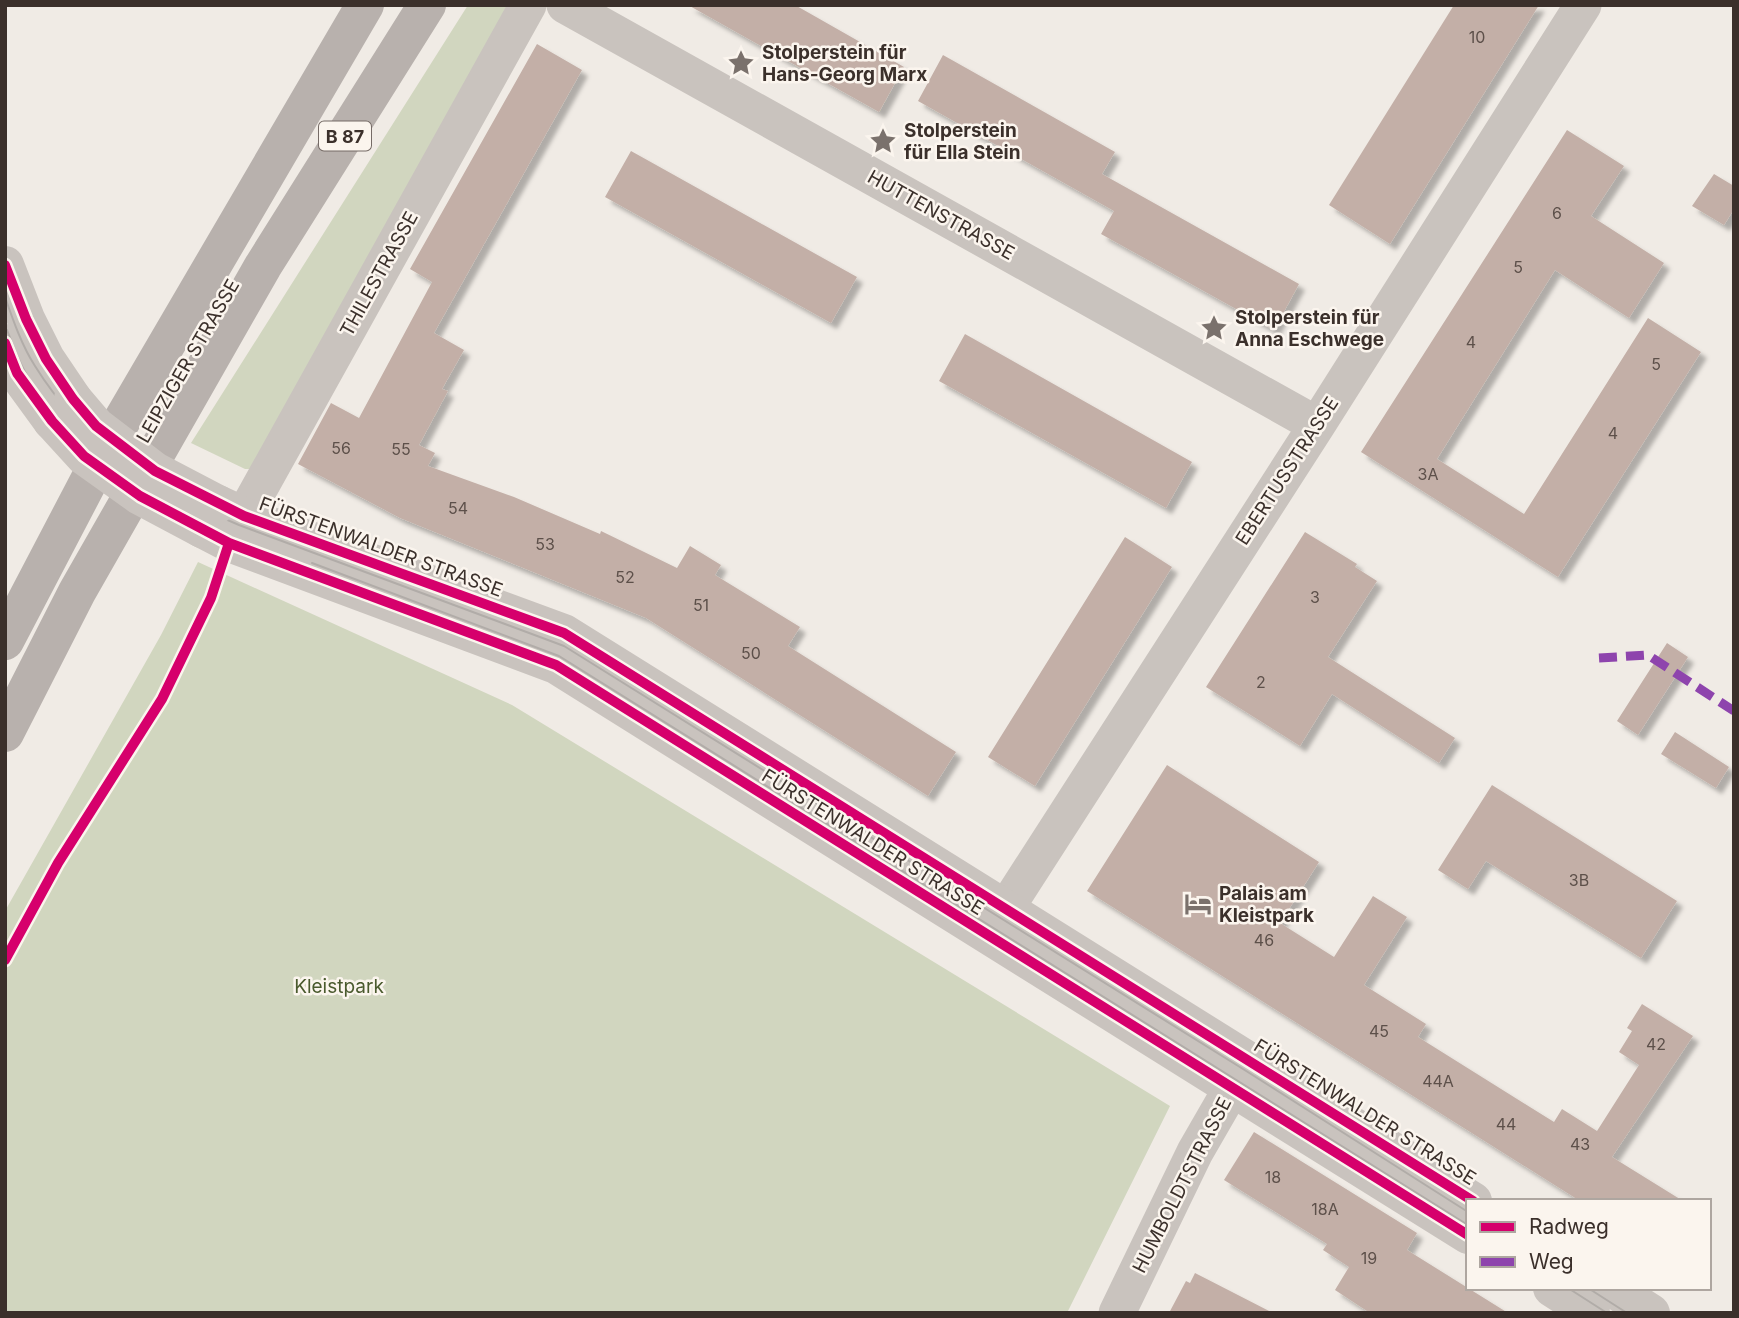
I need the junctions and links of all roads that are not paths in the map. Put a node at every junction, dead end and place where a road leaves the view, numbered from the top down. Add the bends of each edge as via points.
1 (365, 5) edge
2 (427, 5) edge
3 (528, 5) edge
4 (565, 5) edge
5 (1583, 5) edge
6 (5, 265) edge
7 (18, 364) edge
8 (1318, 425) junction
9 (223, 523) junction
10 (5, 641) edge
11 (5, 733) edge
12 (997, 921) junction
13 (1241, 1073) junction
14 (1469, 1199) edge
15 (1466, 1234) edge
16 (1555, 1290) edge
17 (1615, 1290) edge
18 (1117, 1313) edge
19 (1591, 1313) edge
20 (1651, 1313) edge

1 - 10 main road, LEIPZIGER STRASSE / B 87 via 107,446
2 - 11 main road, LEIPZIGER STRASSE / B 87 via 263,266 77,592
3 - 9 street, THILESTRASSE
4 - 8 street, HUTTENSTRASSE
5 - 8 street, EBERTUSSTRASSE
6 - 7 street, FÜRSTENWALDER STRASSE via 26,319
7 - 9 street, FÜRSTENWALDER STRASSE, bridge via 62,410 96,426
8 - 12 street, EBERTUSSTRASSE
9 - 12 street, FÜRSTENWALDER STRASSE via 564,633
12 - 13 street, FÜRSTENWALDER STRASSE
13 - 14 street, FÜRSTENWALDER STRASSE
13 - 15 street, FÜRSTENWALDER STRASSE
13 - 18 street, HUMBOLDTSTRASSE via 1195,1152
16 - 19 street
17 - 20 street

